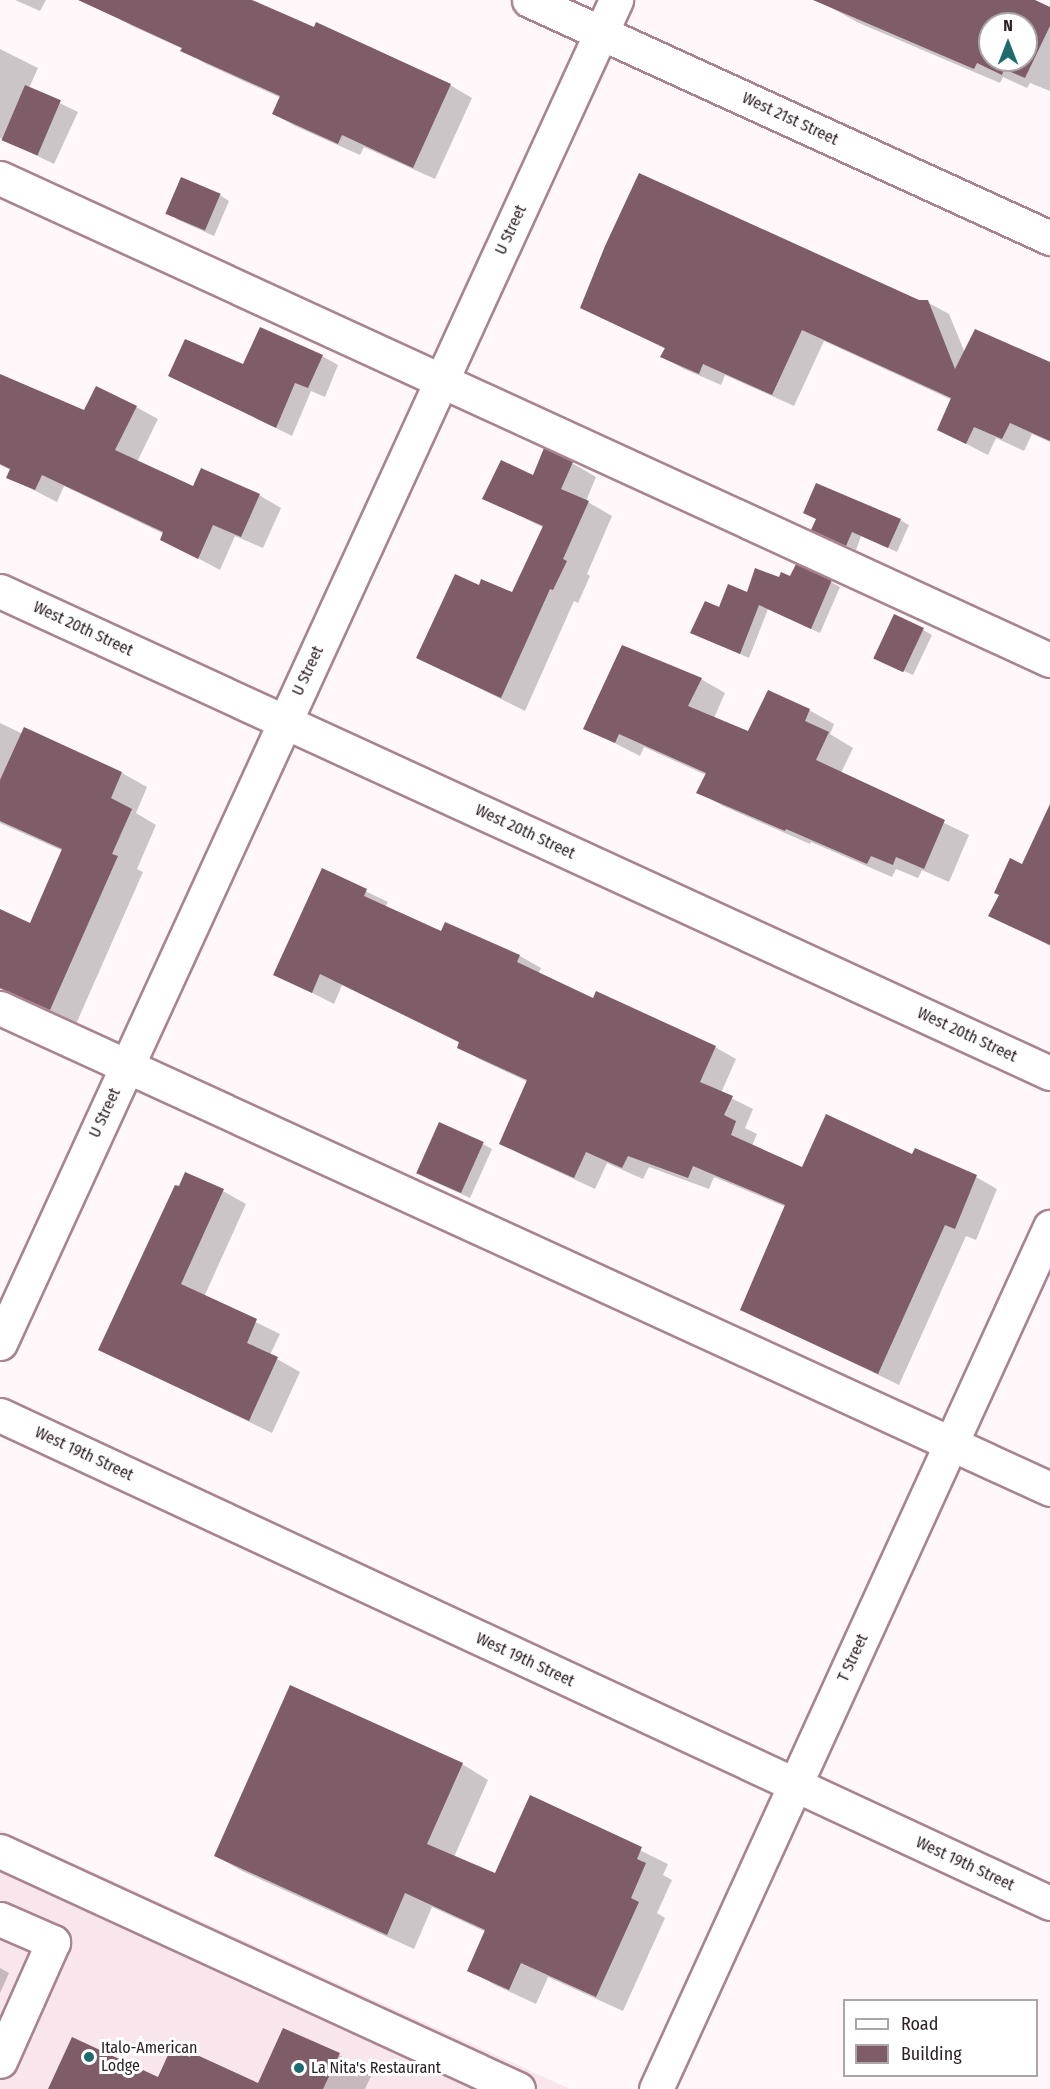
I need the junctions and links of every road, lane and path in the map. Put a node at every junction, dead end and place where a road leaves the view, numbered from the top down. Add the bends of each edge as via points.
1 (529, 0) edge
2 (616, 0) edge
3 (601, 33) junction
4 (0, 178) edge
5 (1050, 238) edge
6 (441, 381) junction
7 (0, 591) edge
8 (1050, 660) edge
9 (285, 722) junction
10 (0, 1008) edge
11 (127, 1066) junction
12 (1050, 1073) edge
13 (1050, 1227) edge
14 (0, 1343) edge
15 (0, 1415) edge
16 (951, 1443) junction
17 (1050, 1489) edge
18 (795, 1786) junction
19 (0, 1851) edge
20 (1050, 1903) edge
21 (0, 1919) edge
22 (0, 2061) edge
23 (518, 2089) edge
24 (656, 2089) edge

1 - 3 street, West 21st Street
2 - 3 street, U Street
3 - 5 street, West 21st Street
3 - 6 street, U Street
4 - 6 street
6 - 8 street
6 - 9 street, U Street
7 - 9 street, West 20th Street
9 - 11 street, U Street
9 - 12 street, West 20th Street
10 - 11 street
11 - 14 street, U Street
11 - 16 street
13 - 16 street, T Street
15 - 18 street, West 19th Street
16 - 17 street
16 - 18 street, T Street
18 - 20 street, West 19th Street
18 - 24 street, T Street
19 - 23 street
21 - 22 street via 52,1942

